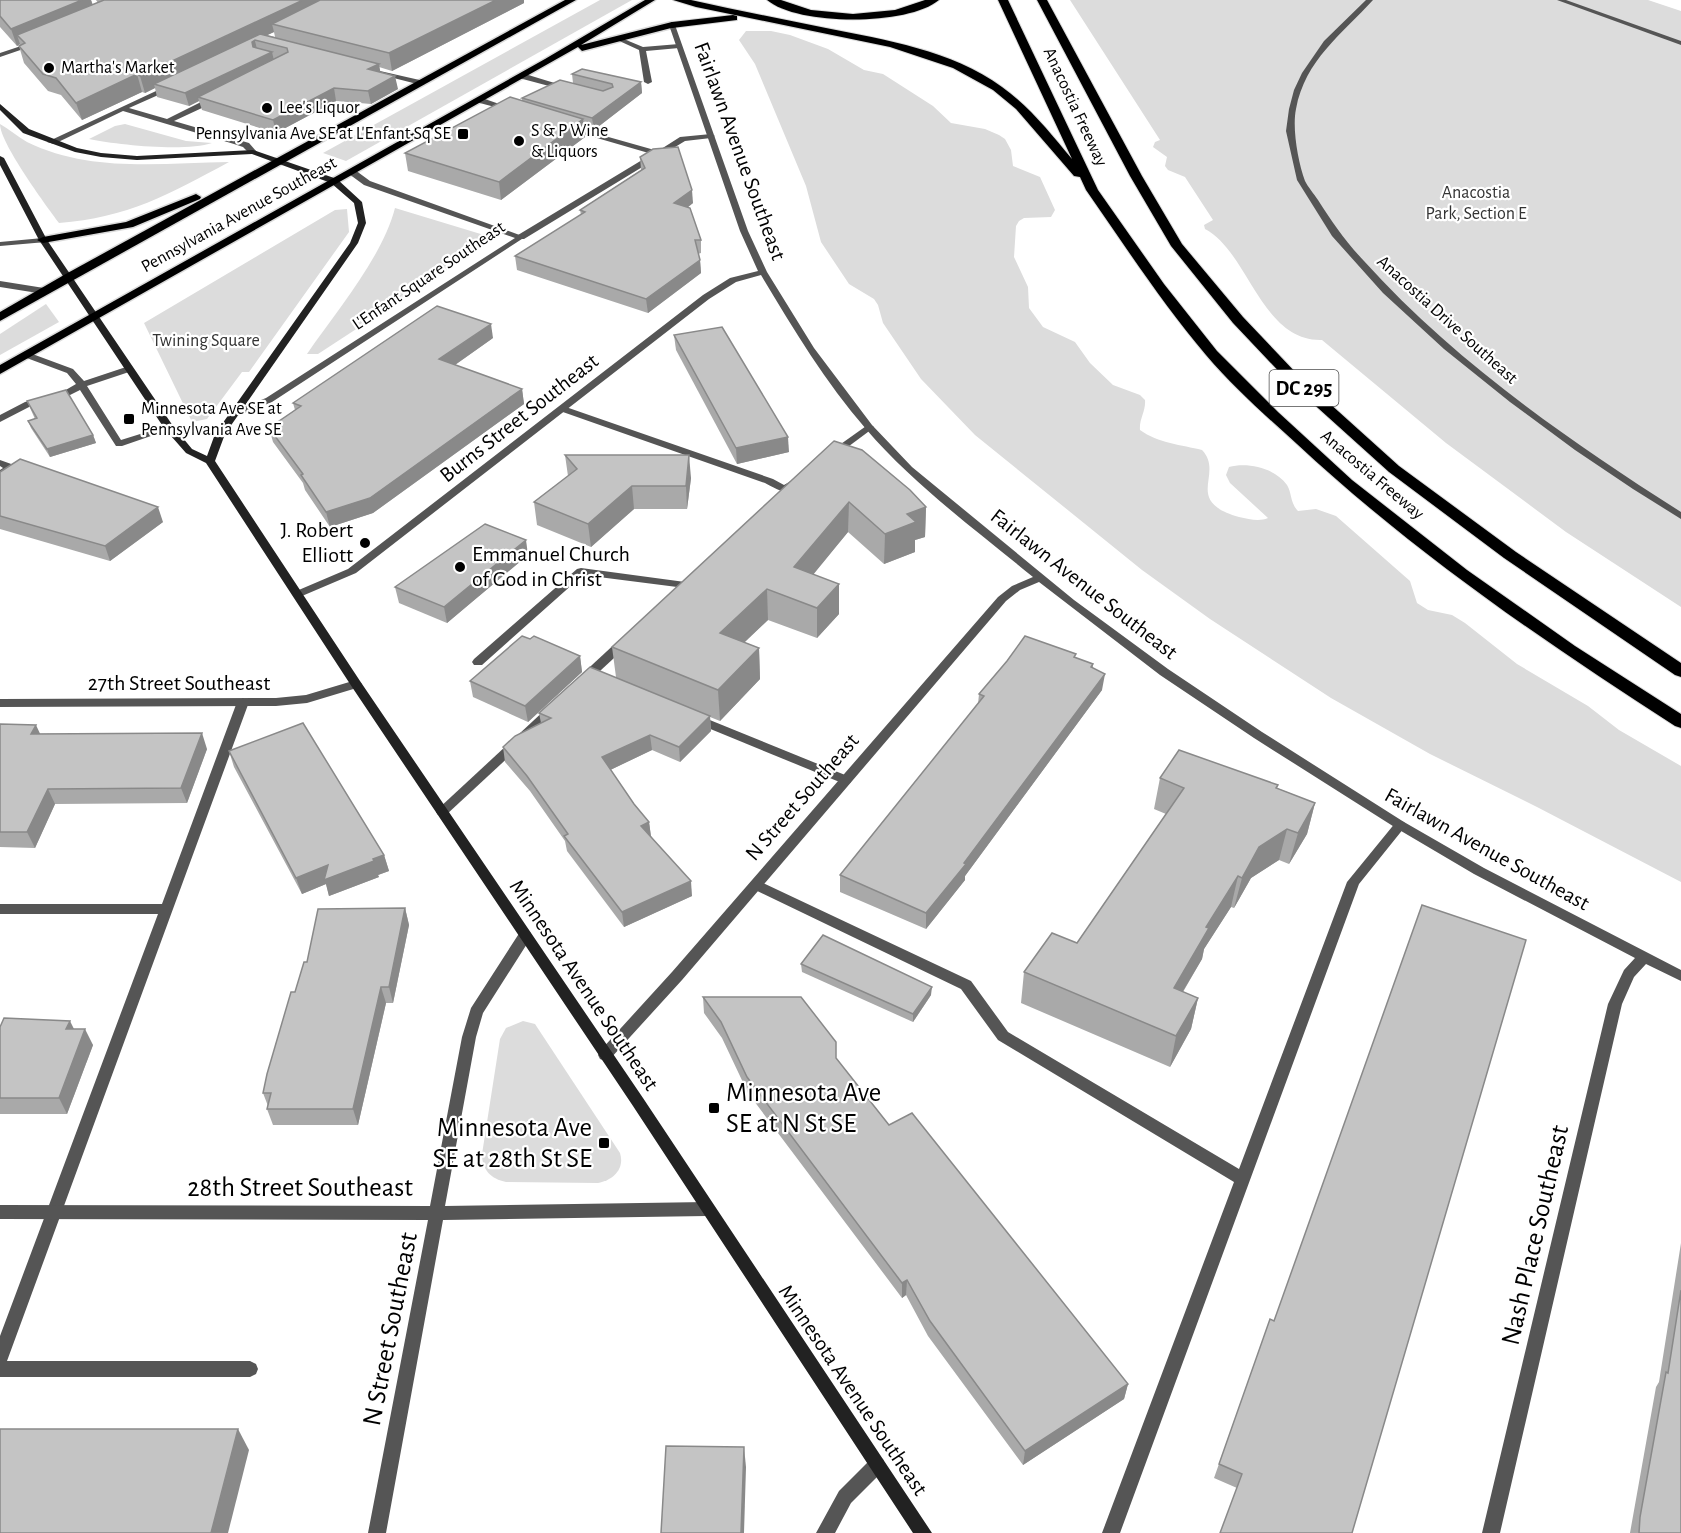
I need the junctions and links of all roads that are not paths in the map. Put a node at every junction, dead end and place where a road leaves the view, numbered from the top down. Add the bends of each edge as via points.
1 (651, 0) edge
2 (678, 0) edge
3 (772, 0) edge
4 (934, 0) edge
5 (1003, 0) edge
6 (1042, 0) edge
7 (1370, 0) edge
8 (1560, 0) edge
9 (566, 1) edge
10 (759, 17) junction
11 (672, 26) junction
12 (617, 38) junction
13 (40, 41) edge
14 (1681, 43) edge
15 (679, 46) junction
16 (642, 49) junction
17 (0, 55) edge
18 (548, 61) junction
19 (372, 71) edge
20 (522, 76) junction
21 (183, 80) edge
22 (648, 82) dead end
23 (421, 83) junction
24 (575, 90) edge
25 (226, 93) edge
26 (479, 100) junction
27 (0, 106) edge
28 (123, 109) junction
29 (522, 113) edge
30 (168, 122) junction
31 (555, 123) edge
32 (711, 136) junction
33 (51, 142) junction
34 (253, 152) junction
35 (659, 154) junction
36 (0, 158) edge
37 (280, 162) junction
38 (352, 172) junction
39 (334, 182) junction
40 (1092, 190) junction
41 (521, 237) junction
42 (43, 240) junction
43 (0, 244) edge
44 (763, 272) junction
45 (68, 277) junction
46 (0, 284) edge
47 (44, 291) junction
48 (0, 316) edge
49 (94, 317) junction
50 (27, 355) junction
51 (129, 369) junction
52 (0, 370) edge
53 (82, 385) junction
54 (563, 409) junction
55 (234, 414) junction
56 (0, 419) edge
57 (869, 427) junction
58 (169, 428) junction
59 (210, 461) junction
60 (822, 461) edge
61 (0, 463) edge
62 (0, 474) edge
63 (804, 475) edge
64 (1681, 516) edge
65 (1039, 578) junction
66 (677, 593) edge
67 (298, 594) junction
68 (633, 634) edge
69 (478, 662) dead end
70 (1681, 671) edge
71 (356, 684) junction
72 (573, 690) edge
73 (243, 702) junction
74 (0, 703) edge
75 (556, 705) edge
76 (686, 714) edge
77 (1681, 722) edge
78 (846, 780) junction
79 (442, 812) junction
80 (1400, 825) junction
81 (756, 885) junction
82 (0, 909) edge
83 (166, 909) junction
84 (525, 936) junction
85 (1644, 957) junction
86 (1681, 976) edge
87 (605, 1054) junction
88 (1242, 1179) junction
89 (707, 1209) junction
90 (0, 1212) edge
91 (55, 1212) junction
92 (438, 1213) junction
93 (0, 1358) edge
94 (0, 1369) edge
95 (250, 1369) dead end
96 (877, 1465) junction
97 (377, 1533) edge
98 (825, 1533) edge
99 (923, 1533) edge
100 (1111, 1533) edge
101 (1491, 1533) edge

1 - 18 highway, Pennsylvania Avenue Southeast
2 - 10 highway
3 - 4 highway via 799,10 854,16 894,13
5 - 40 highway, Anacostia Freeway / DC 295
6 - 70 highway, Anacostia Freeway / DC 295 via 1177,246 1277,362 1394,468 1510,555
7 - 64 street, Anacostia Drive Southeast via 1320,47 1303,74 1289,133 1308,194 1355,258 1392,297 1476,372 1611,472
8 - 14 street
9 - 23 highway, Pennsylvania Avenue Southeast
10 - 11 highway
10 - 40 highway via 894,46 974,74 1022,110
11 - 12 highway
11 - 15 street, Fairlawn Avenue Southeast
12 - 16 street
12 - 18 highway
13 - 17 street
15 - 16 street
15 - 32 street, Fairlawn Avenue Southeast
16 - 22 street
18 - 20 highway, Pennsylvania Avenue Southeast
19 - 23 street
20 - 24 street
20 - 26 highway, Pennsylvania Avenue Southeast
21 - 28 street
23 - 37 highway, Pennsylvania Avenue Southeast
25 - 30 street
26 - 29 street
26 - 38 highway, Pennsylvania Avenue Southeast
27 - 33 main road via 26,131
28 - 30 street
28 - 33 street
30 - 34 street via 246,145
31 - 35 street
32 - 35 street via 683,139
32 - 44 street, Fairlawn Avenue Southeast via 744,231
33 - 34 main road via 118,157
34 - 37 main road
35 - 41 street
36 - 42 main road, Minnesota Avenue Southeast
37 - 39 main road
37 - 42 highway via 129,225
37 - 45 highway, Pennsylvania Avenue Southeast
38 - 39 highway, Pennsylvania Avenue Southeast
38 - 41 street, L'Enfant Square Southeast via 368,183
39 - 49 highway, Pennsylvania Avenue Southeast
39 - 55 main road via 358,202 362,214 359,232
40 - 77 highway, Anacostia Freeway / DC 295 via 1212,354 1347,483 1461,573 1569,650
41 - 55 street, L'Enfant Square Southeast via 269,400
42 - 43 street
42 - 45 main road, Minnesota Avenue Southeast
44 - 54 street, Burns Street Southeast via 733,280 706,297
44 - 57 street, Fairlawn Avenue Southeast via 810,350
45 - 47 highway, Pennsylvania Avenue Southeast
45 - 49 main road, Minnesota Avenue Southeast
46 - 47 street
47 - 48 highway, Pennsylvania Avenue Southeast
49 - 50 highway, Pennsylvania Avenue Southeast
49 - 51 main road, Minnesota Avenue Southeast
50 - 52 highway, Pennsylvania Avenue Southeast
50 - 53 street via 70,371
51 - 53 street
51 - 58 main road, Minnesota Avenue Southeast
53 - 56 street via 28,404
53 - 58 street via 119,444
54 - 63 street via 785,489
54 - 67 street, Burns Street Southeast via 352,571
55 - 59 main road via 220,434
57 - 60 street
57 - 65 street, Fairlawn Avenue Southeast via 909,469
58 - 59 main road, Minnesota Avenue Southeast via 189,451
59 - 67 main road, Minnesota Avenue Southeast
61 - 62 street via 11,467
65 - 78 street, N Street Southeast via 1002,599
65 - 80 street, Fairlawn Avenue Southeast via 1209,703
66 - 69 street via 686,585 581,571
67 - 71 main road, Minnesota Avenue Southeast
68 - 72 street via 595,676
71 - 73 street, 27th Street Southeast via 306,699
71 - 79 main road, Minnesota Avenue Southeast
73 - 74 street, 27th Street Southeast
73 - 83 street
75 - 79 street
76 - 78 street
78 - 81 street, N Street Southeast
79 - 84 main road, Minnesota Avenue Southeast
80 - 85 street, Fairlawn Avenue Southeast
80 - 88 street via 1353,882
81 - 87 street, N Street Southeast
81 - 88 street via 966,985 1003,1035
82 - 83 street
83 - 91 street
84 - 87 main road, Minnesota Avenue Southeast
84 - 92 street, N Street Southeast via 476,1012
85 - 86 street, Fairlawn Avenue Southeast
85 - 101 street, Nash Place Southeast via 1629,974 1615,1005
87 - 89 main road, Minnesota Avenue Southeast
88 - 100 street
89 - 92 street, 28th Street Southeast
89 - 96 main road, Minnesota Avenue Southeast
90 - 91 street, 28th Street Southeast
91 - 92 street, 28th Street Southeast
91 - 93 street
92 - 97 street, N Street Southeast
94 - 95 street
96 - 98 street via 845,1497
96 - 99 main road, Minnesota Avenue Southeast

